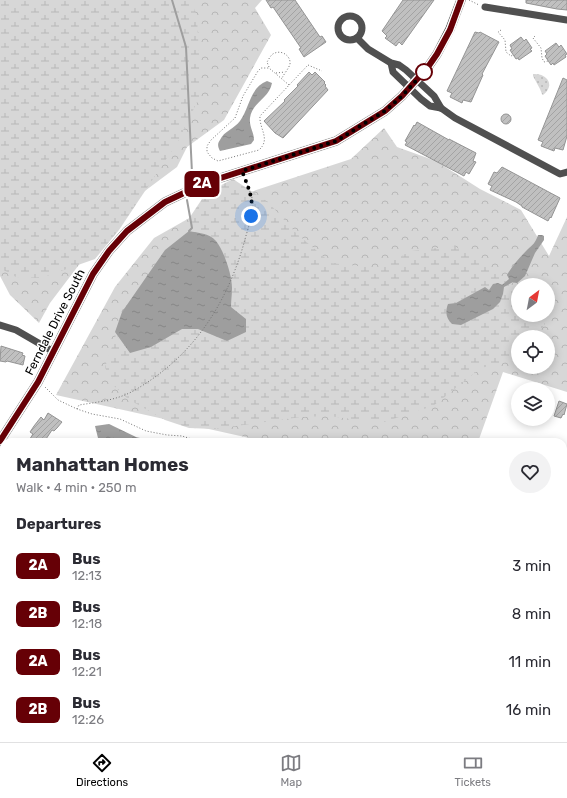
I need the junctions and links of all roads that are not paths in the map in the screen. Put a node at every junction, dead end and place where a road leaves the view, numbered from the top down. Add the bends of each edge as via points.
1 (461, 0) edge
2 (485, 8) road end
3 (567, 20) edge
4 (357, 38) dead end
5 (390, 63) junction
6 (416, 80) junction
7 (410, 87) junction
8 (440, 108) junction
9 (567, 172) edge
10 (0, 325) edge
11 (54, 352) junction
12 (2, 438) edge

1 - 6 main road, Ferndale Drive South via 450,30 437,54
2 - 3 street
4 - 5 street via 368,49
5 - 6 street via 399,65
5 - 7 street via 394,72
6 - 7 main road, Ferndale Drive South
6 - 8 street via 434,96
7 - 8 street via 430,106
7 - 11 main road, Ferndale Drive South via 385,111 336,141 205,183 165,202 127,231 109,251 93,274
8 - 9 street via 560,174
10 - 11 street via 16,330
11 - 12 main road, Ferndale Drive South

